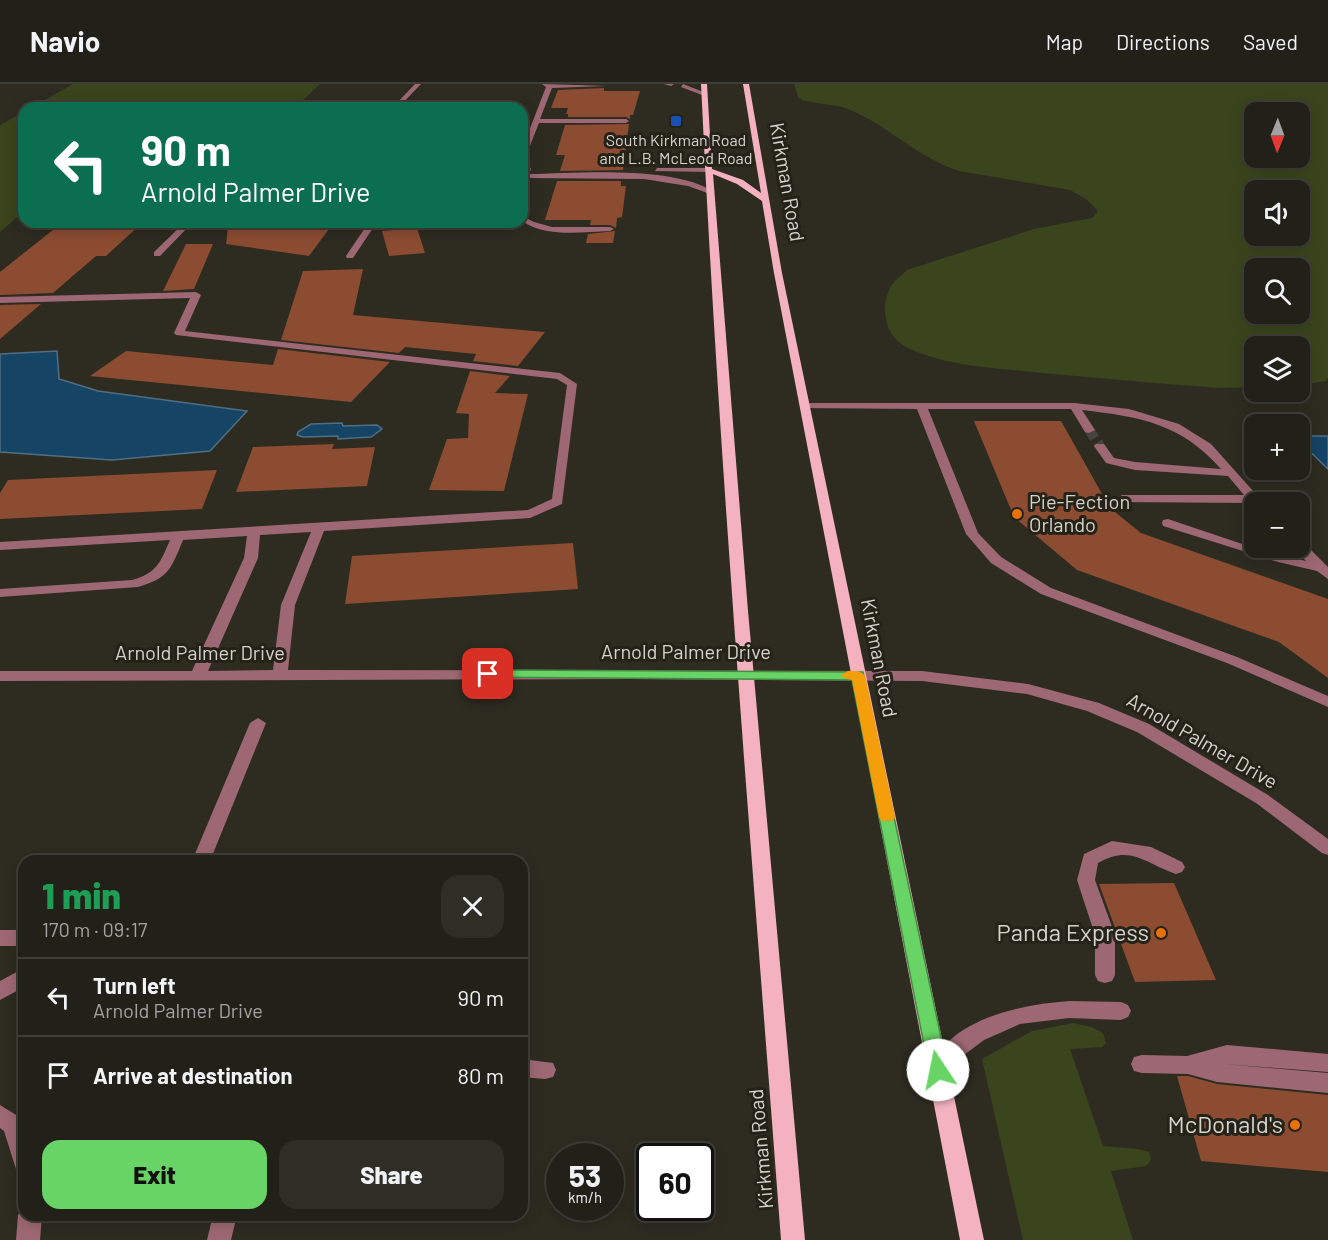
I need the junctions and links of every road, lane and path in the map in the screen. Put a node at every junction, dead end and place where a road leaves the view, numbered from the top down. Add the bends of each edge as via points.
1 (418, 84) edge
2 (667, 84) edge
3 (671, 84) edge
4 (704, 84) edge
5 (746, 84) edge
6 (547, 85) edge
7 (604, 86) dead end
8 (683, 86) dead end
9 (704, 94) junction
10 (401, 102) edge
11 (626, 122) dead end
12 (536, 124) junction
13 (528, 126) edge
14 (528, 143) edge
15 (708, 170) junction
16 (528, 174) edge
17 (528, 174) edge
18 (710, 192) junction
19 (766, 200) junction
20 (528, 221) edge
21 (183, 228) edge
22 (369, 228) edge
23 (610, 229) dead end
24 (157, 254) dead end
25 (351, 256) dead end
26 (0, 300) edge
27 (805, 406) junction
28 (921, 406) junction
29 (1074, 406) junction
30 (1089, 430) tunnel mouth
31 (1100, 446) tunnel mouth
32 (1232, 473) junction
33 (1248, 492) edge
34 (1122, 499) dead end
35 (1244, 501) edge
36 (1168, 523) dead end
37 (319, 526) junction
38 (254, 531) junction
39 (178, 536) junction
40 (0, 546) edge
41 (1310, 557) edge
42 (1324, 572) edge
43 (0, 593) edge
44 (198, 675) junction
45 (280, 675) junction
46 (746, 675) junction
47 (858, 675) junction
48 (0, 676) edge
49 (1328, 702) edge
50 (258, 723) dead end
51 (1328, 848) edge
52 (203, 855) edge
53 (1176, 867) dead end
54 (0, 938) edge
55 (18, 938) edge
56 (1105, 975) dead end
57 (18, 980) edge
58 (0, 992) edge
59 (1121, 1011) dead end
60 (1142, 1064) dead end
61 (1328, 1064) edge
62 (1186, 1065) junction
63 (528, 1069) edge
64 (545, 1070) dead end
65 (938, 1070) junction
66 (1328, 1083) edge
67 (0, 1115) edge
68 (18, 1141) edge
69 (30, 1221) edge
70 (224, 1221) edge
71 (28, 1240) edge
72 (219, 1240) edge
73 (793, 1240) edge
74 (972, 1240) edge

1 - 10 street
2 - 3 street
4 - 9 main road, Kirkman Road
5 - 19 main road, Kirkman Road
6 - 7 street
6 - 12 street
8 - 9 street
9 - 15 main road, Kirkman Road
11 - 12 street
12 - 13 street
12 - 14 street
15 - 16 street
15 - 18 main road, Kirkman Road
15 - 19 main road via 740,182
17 - 18 street via 653,177 682,181
18 - 46 main road, Kirkman Road
19 - 27 main road, Kirkman Road
20 - 23 street via 558,229
21 - 24 street
22 - 25 street
26 - 37 street via 196,295 180,333 560,376 572,384 558,501 530,514
27 - 28 street
27 - 47 main road, Kirkman Road
28 - 29 street
28 - 49 street via 972,534 996,560 1046,591 1232,660
29 - 30 street
29 - 32 street via 1129,412 1175,426 1207,446
31 - 32 street via 1110,461 1127,465
32 - 33 street
34 - 35 street
36 - 42 street
37 - 38 street
37 - 45 street via 288,606
38 - 39 street
38 - 44 street via 251,558
39 - 40 street
39 - 43 street via 167,562 154,578 133,584
41 - 42 street
44 - 45 street, Arnold Palmer Drive
44 - 48 street, Arnold Palmer Drive
45 - 46 street, Arnold Palmer Drive
46 - 47 street, Arnold Palmer Drive
46 - 73 main road, Kirkman Road
47 - 51 street, Arnold Palmer Drive via 922,676 996,684 1093,707 1143,728 1252,793
47 - 65 main road, Kirkman Road
50 - 52 street
53 - 56 street via 1145,852 1112,848 1090,859 1086,880 1105,935
54 - 55 street
57 - 58 street
59 - 65 street via 1063,1009 1018,1015 974,1035 949,1054
60 - 62 street
61 - 62 street via 1227,1054
62 - 66 street via 1217,1072
63 - 64 street
65 - 74 main road, Kirkman Road
67 - 68 street via 13,1125
69 - 71 street
70 - 72 street

